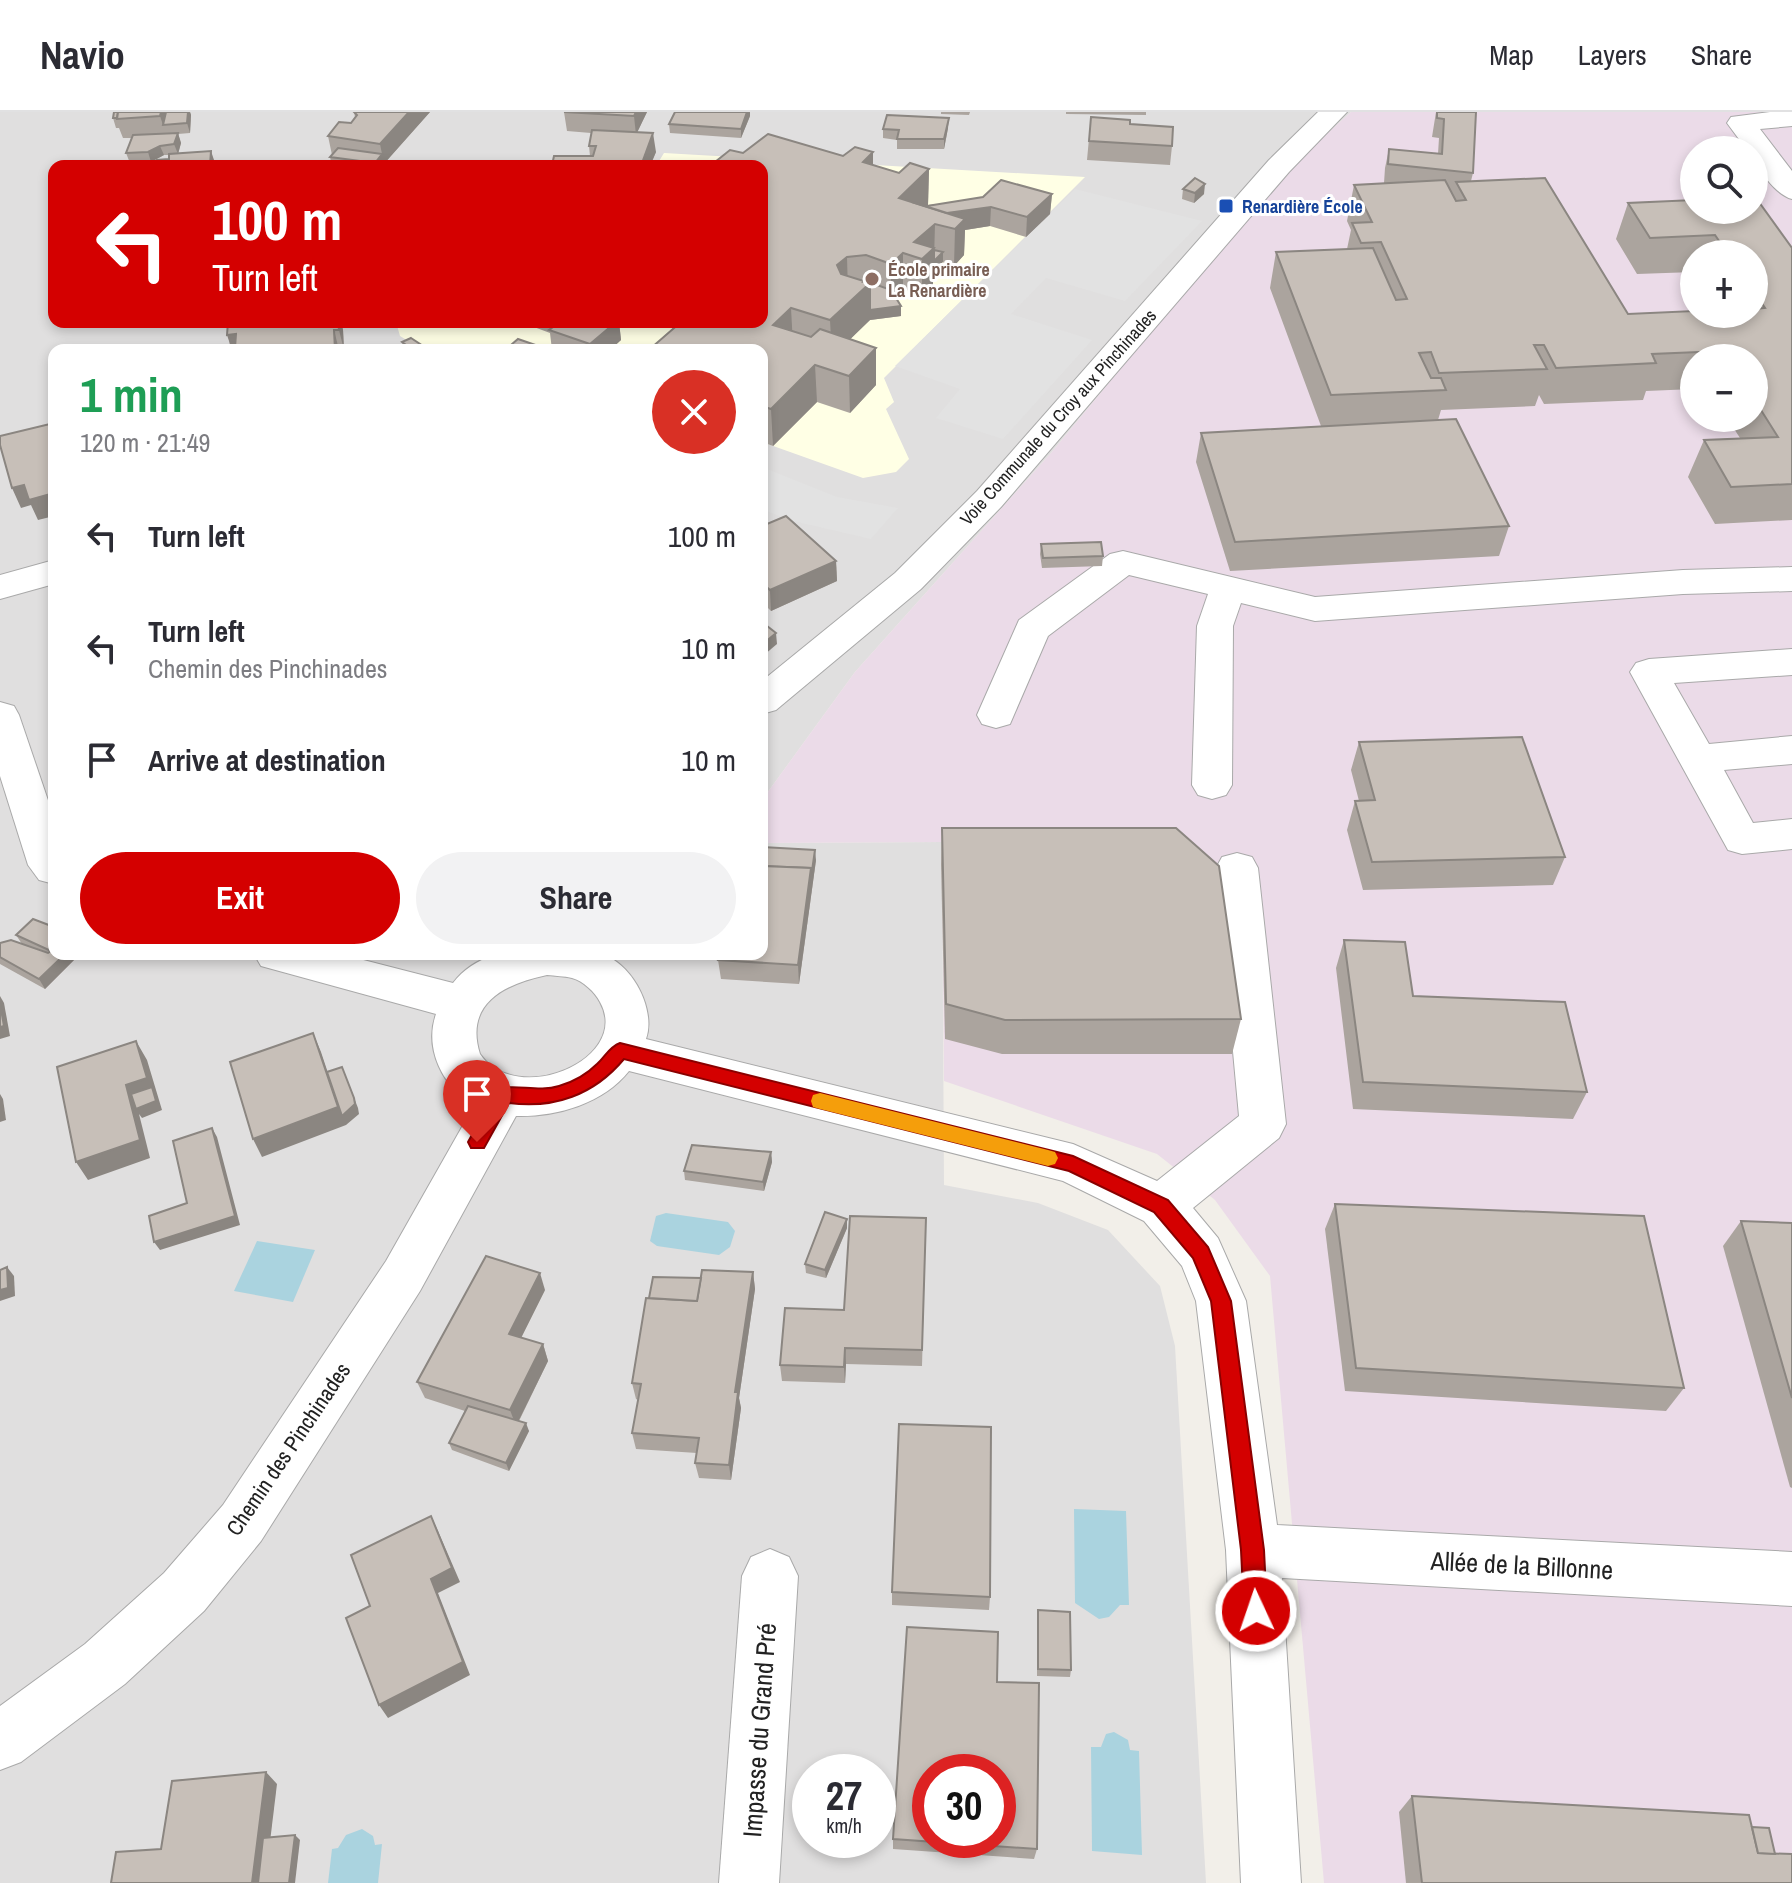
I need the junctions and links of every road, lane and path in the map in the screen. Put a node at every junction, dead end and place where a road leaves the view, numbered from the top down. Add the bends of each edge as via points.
1 (1333, 112) edge
2 (1792, 118) edge
3 (1792, 190) edge
4 (48, 574) edge
5 (1792, 579) edge
6 (0, 587) edge
7 (1228, 588) junction
8 (1792, 662) edge
9 (768, 696) edge
10 (0, 715) edge
11 (996, 715) dead end
12 (1792, 750) edge
13 (1697, 759) junction
14 (9, 771) edge
15 (1212, 785) dead end
16 (1792, 834) edge
17 (48, 863) edge
18 (1237, 868) dead end
19 (299, 960) edge
20 (537, 960) edge
21 (585, 960) edge
22 (462, 1003) junction
23 (620, 1051) junction
24 (504, 1095) junction
25 (1161, 1206) junction
26 (1253, 1550) junction
27 (770, 1576) dead end
28 (1792, 1579) edge
29 (0, 1741) edge
30 (749, 1883) edge
31 (1271, 1883) edge

1 - 9 street, Voie Communale du Croy aux Pinchinades via 1279,166 989,499 908,581
2 - 3 street via 1741,123
4 - 6 street
5 - 7 street via 1315,609
7 - 11 street via 1123,562 1032,629
7 - 15 street via 1215,626
8 - 13 street via 1649,672
10 - 14 street
12 - 13 street
13 - 16 street via 1742,839
14 - 17 street
18 - 25 street via 1263,1124
19 - 22 street
20 - 22 street via 484,980
21 - 23 street via 623,998 628,1024
22 - 24 street via 453,1025 453,1048 462,1068 480,1085
23 - 24 street via 583,1085 558,1095
23 - 25 street via 1073,1164
24 - 29 street, Chemin des Pinchinades via 403,1276 242,1523 184,1592 117,1654
25 - 26 street via 1201,1253 1221,1301
26 - 28 street, Allée de la Billonne
26 - 31 street
27 - 30 street, Impasse du Grand Pré

